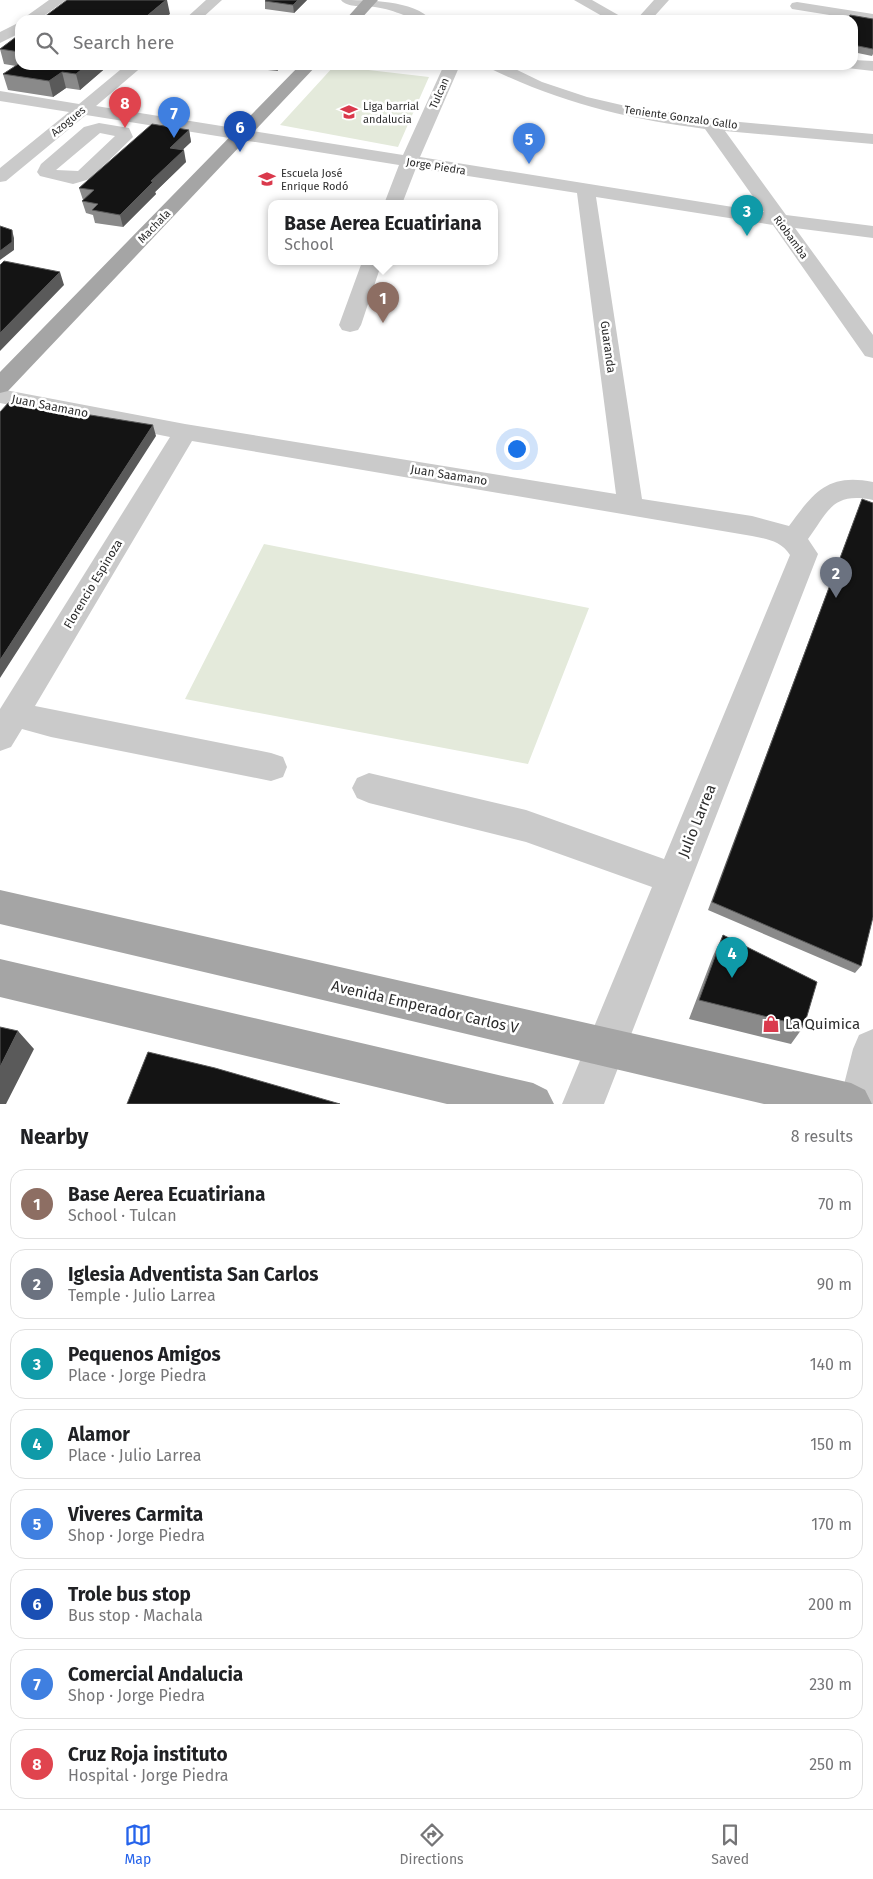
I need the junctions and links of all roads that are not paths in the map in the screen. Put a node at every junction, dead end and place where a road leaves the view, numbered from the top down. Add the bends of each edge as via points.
1 (59, 0) edge
2 (215, 0) edge
3 (348, 0) edge
4 (581, 0) edge
5 (662, 0) edge
6 (370, 1) edge
7 (799, 3) edge
8 (36, 15) edge
9 (197, 15) edge
10 (357, 15) edge
11 (416, 15) edge
12 (610, 15) edge
13 (648, 15) edge
14 (791, 15) edge
15 (873, 18) edge
16 (0, 19) edge
17 (15, 21) edge
18 (15, 29) edge
19 (0, 39) edge
20 (858, 65) edge
21 (873, 66) edge
22 (130, 70) edge
23 (303, 70) edge
24 (450, 70) edge
25 (505, 70) edge
26 (0, 96) edge
27 (85, 108) junction
28 (710, 123) junction
29 (242, 134) junction
30 (873, 140) edge
31 (29, 153) junction
32 (59, 158) dead end
33 (409, 162) junction
34 (0, 177) edge
35 (586, 190) junction
36 (395, 200) edge
37 (780, 220) junction
38 (873, 232) edge
39 (371, 265) edge
40 (350, 325) dead end
41 (873, 351) edge
42 (0, 386) edge
43 (0, 396) edge
44 (185, 432) junction
45 (873, 491) edge
46 (630, 504) junction
47 (794, 540) junction
48 (7, 726) edge
49 (271, 767) dead end
50 (369, 788) dead end
51 (673, 879) junction
52 (0, 907) edge
53 (0, 978) edge
54 (605, 1049) junction
55 (873, 1049) edge
56 (533, 1104) edge
57 (583, 1104) edge
58 (851, 1104) edge
59 (860, 1104) edge

1 - 8 street
2 - 9 street
3 - 6 street
4 - 12 street
5 - 13 street
6 - 10 main road
6 - 11 street
7 - 14 street
7 - 15 street
16 - 17 street
18 - 19 street
20 - 21 street
22 - 27 street, Azogues
23 - 29 main road, Machala
24 - 33 street, Tulcan
25 - 28 street, Teniente Gonzalo Gallo via 541,87 603,105
26 - 27 street, Jorge Piedra
27 - 29 street, Jorge Piedra
27 - 31 street, Azogues
28 - 30 street, Teniente Gonzalo Gallo
28 - 37 street, Riobamba
29 - 33 street, Jorge Piedra
29 - 42 main road, Machala
31 - 32 street
31 - 34 street, Azogues
33 - 35 street, Jorge Piedra
33 - 36 street, Tulcan
35 - 37 street, Jorge Piedra
35 - 46 street, Guaranda
37 - 38 street, Jorge Piedra
37 - 41 street, Riobamba
39 - 40 street
43 - 44 street, Juan Saamano
44 - 46 street, Juan Saamano
44 - 48 street, Florencio Espinoza
45 - 47 street via 846,486 830,493
46 - 47 street, Juan Saamano via 776,531
47 - 51 street, Julio Larrea via 804,554
48 - 49 street via 52,724
50 - 51 street via 526,826
51 - 54 street, Julio Larrea
52 - 54 main road, Avenida Emperador Carlos V
53 - 56 main road
54 - 57 street, Julio Larrea
54 - 58 main road, Avenida Emperador Carlos V
55 - 59 street

